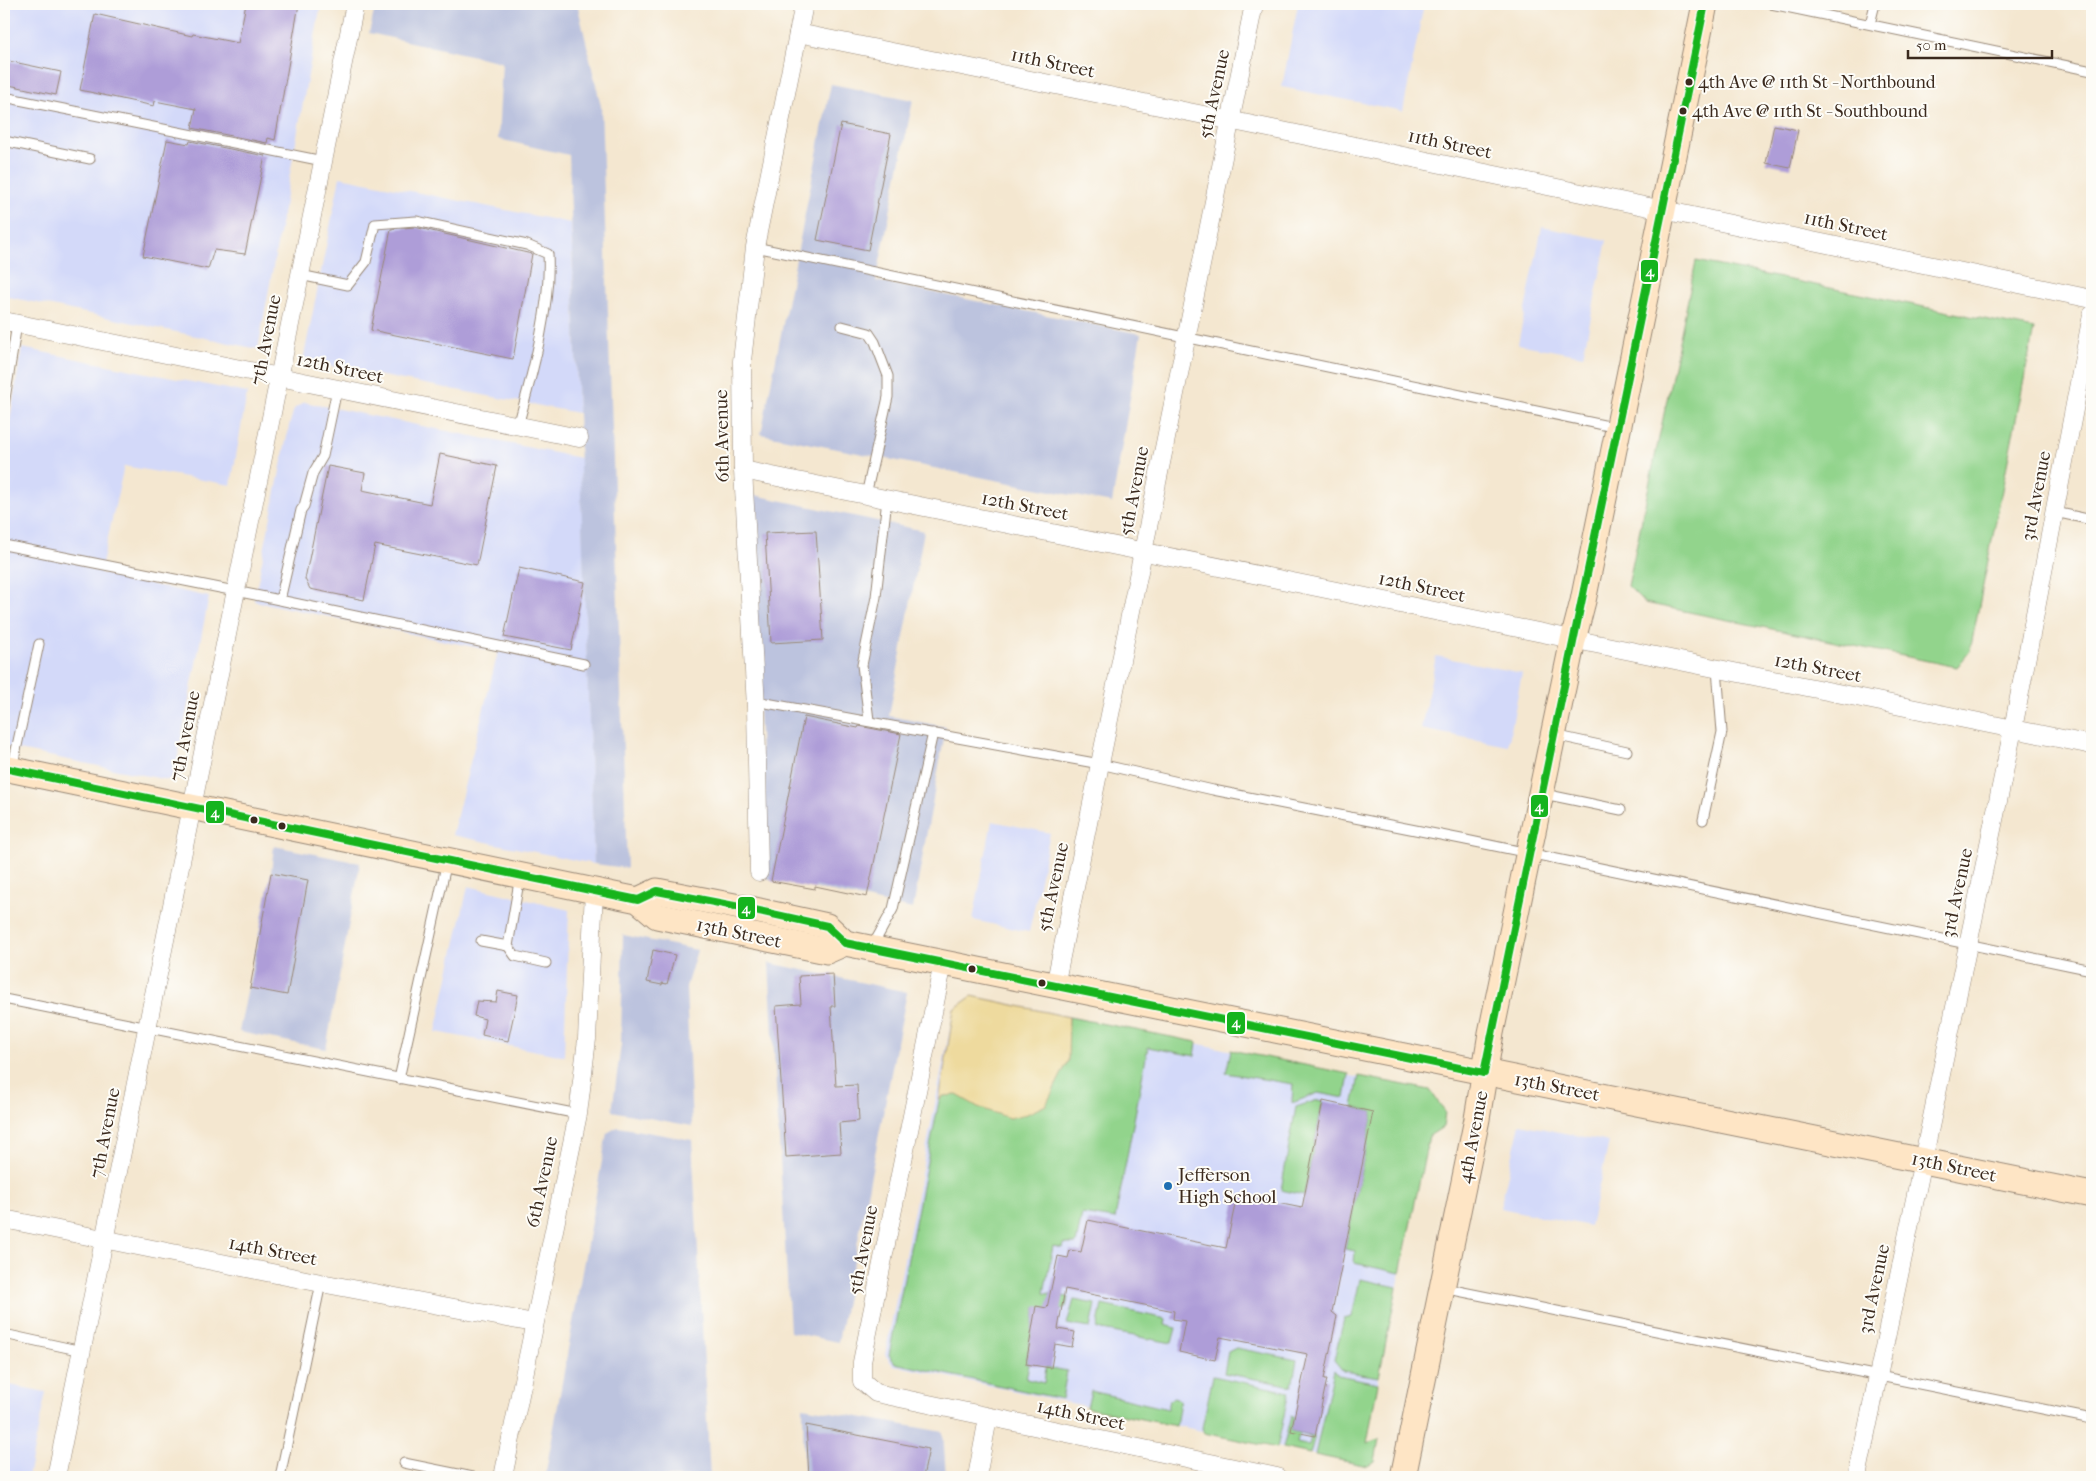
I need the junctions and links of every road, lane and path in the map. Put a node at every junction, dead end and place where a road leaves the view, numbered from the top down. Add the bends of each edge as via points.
1 (355, 4) edge
2 (804, 4) edge
3 (1254, 4) edge
4 (1704, 4) edge
5 (1771, 4) edge
6 (1875, 4) edge
7 (1870, 24) junction
8 (798, 33) junction
9 (2092, 71) edge
10 (4, 97) edge
11 (1230, 120) junction
12 (4, 141) edge
13 (90, 159) dead end
14 (323, 161) junction
15 (1662, 210) junction
16 (755, 247) junction
17 (300, 276) junction
18 (2092, 299) edge
19 (2092, 315) edge
20 (10, 322) edge
21 (842, 326) dead end
22 (1187, 337) junction
23 (280, 377) junction
24 (337, 389) junction
25 (4, 405) edge
26 (518, 426) junction
27 (1618, 428) junction
28 (579, 438) dead end
29 (743, 470) junction
30 (866, 495) junction
31 (887, 499) junction
32 (2054, 512) junction
33 (2092, 520) edge
34 (4, 545) edge
35 (1144, 552) junction
36 (237, 591) junction
37 (280, 600) junction
38 (1573, 640) junction
39 (39, 644) dead end
40 (584, 664) dead end
41 (1717, 670) junction
42 (755, 701) junction
43 (869, 720) junction
44 (2012, 729) junction
45 (933, 732) junction
46 (1553, 735) junction
47 (2092, 746) edge
48 (1627, 751) dead end
49 (1100, 764) junction
50 (8, 769) edge
51 (1541, 793) junction
52 (192, 809) junction
53 (1621, 810) dead end
54 (1703, 820) dead end
55 (1528, 854) junction
56 (448, 861) junction
57 (759, 872) dead end
58 (520, 876) junction
59 (594, 891) junction
60 (481, 941) dead end
61 (1968, 945) junction
62 (508, 946) junction
63 (872, 948) junction
64 (546, 963) dead end
65 (943, 963) junction
66 (2092, 970) edge
67 (1055, 986) junction
68 (4, 999) edge
69 (148, 1028) junction
70 (1484, 1073) junction
71 (399, 1078) junction
72 (578, 1114) junction
73 (1923, 1161) junction
74 (2092, 1195) edge
75 (4, 1219) edge
76 (105, 1239) junction
77 (321, 1283) junction
78 (1443, 1288) junction
79 (534, 1323) junction
80 (4, 1334) edge
81 (82, 1351) junction
82 (1878, 1375) junction
83 (876, 1393) joint
84 (988, 1418) junction
85 (2092, 1419) edge
86 (404, 1463) dead end
87 (56, 1477) edge
88 (280, 1477) edge
89 (473, 1477) edge
90 (503, 1477) edge
91 (977, 1477) edge
92 (1277, 1477) edge
93 (1403, 1477) edge
94 (1857, 1477) edge

1 - 14 street, 7th Avenue
2 - 8 street, 6th Avenue
3 - 11 street, 5th Avenue
4 - 15 street, 4th Avenue
5 - 7 lane
6 - 7 lane
7 - 9 lane
8 - 11 street, 11th Street
8 - 16 street, 6th Avenue
10 - 14 lane
11 - 15 street, 11th Street
11 - 22 street, 5th Avenue
12 - 13 lane
14 - 17 street, 7th Avenue
15 - 18 street, 11th Street
15 - 27 street, 4th Avenue
16 - 22 lane
16 - 29 street, 6th Avenue via 742,361
17 - 23 street, 7th Avenue
17 - 26 lane via 348,285 366,262 375,224 416,221 527,245 548,254 543,317
19 - 32 street, 3rd Avenue
20 - 23 street, 12th Street
20 - 25 lane
21 - 30 lane via 869,333 876,342 888,376 888,397
22 - 27 lane
22 - 35 street, 5th Avenue
23 - 24 street, 12th Street
23 - 36 street, 7th Avenue
24 - 26 street, 12th Street
24 - 37 lane via 323,456 313,473 301,510
26 - 28 street, 12th Street
27 - 38 street, 4th Avenue
29 - 30 street, 12th Street
29 - 42 street, 6th Avenue
30 - 31 street, 12th Street
31 - 35 street, 12th Street
31 - 43 lane via 876,597 862,665
32 - 33 lane
32 - 44 street, 3rd Avenue
34 - 36 lane
35 - 38 street, 12th Street
35 - 49 street, 5th Avenue
36 - 37 lane
36 - 52 street, 7th Avenue
37 - 40 lane
38 - 41 street, 12th Street
38 - 46 street, 4th Avenue
39 - 50 lane
41 - 44 street, 12th Street
41 - 54 lane via 1722,732
42 - 43 lane
42 - 57 street, 6th Avenue
43 - 45 lane
44 - 47 street, 12th Street
44 - 61 street, 3rd Avenue
45 - 49 lane
45 - 63 lane via 893,909
46 - 48 lane
46 - 51 street, 4th Avenue
49 - 55 lane
49 - 67 street, 5th Avenue
50 - 52 street, 13th Street
51 - 53 lane
51 - 55 street, 4th Avenue
52 - 56 street, 13th Street
52 - 69 street, 7th Avenue
55 - 61 lane
55 - 70 street, 4th Avenue
56 - 58 street, 13th Street
56 - 71 lane
58 - 59 street, 13th Street
58 - 62 lane
59 - 63 street, 13th Street via 638,900 657,891 750,909 827,926 845,943
59 - 72 street, 6th Avenue via 587,1039
60 - 62 lane
61 - 66 lane
61 - 73 street, 3rd Avenue
62 - 64 lane via 515,956
63 - 65 street, 13th Street
65 - 67 street, 13th Street
65 - 83 street, 5th Avenue via 862,1362 862,1381
67 - 70 street, 13th Street
68 - 69 lane
69 - 71 lane
69 - 76 street, 7th Avenue
70 - 73 street, 13th Street
70 - 78 street, 4th Avenue
71 - 72 lane
72 - 79 street, 6th Avenue
73 - 74 street, 13th Street
73 - 82 street, 3rd Avenue
75 - 76 street, 14th Street
76 - 77 street, 14th Street
76 - 81 street, 7th Avenue
77 - 79 street, 14th Street
77 - 88 lane
78 - 82 lane
78 - 93 street, 4th Avenue
79 - 90 street, 6th Avenue
80 - 81 lane
81 - 87 street, 7th Avenue
82 - 85 lane
82 - 94 street, 3rd Avenue
83 - 84 street, 14th Street
84 - 91 street
84 - 92 street, 14th Street
86 - 89 lane

